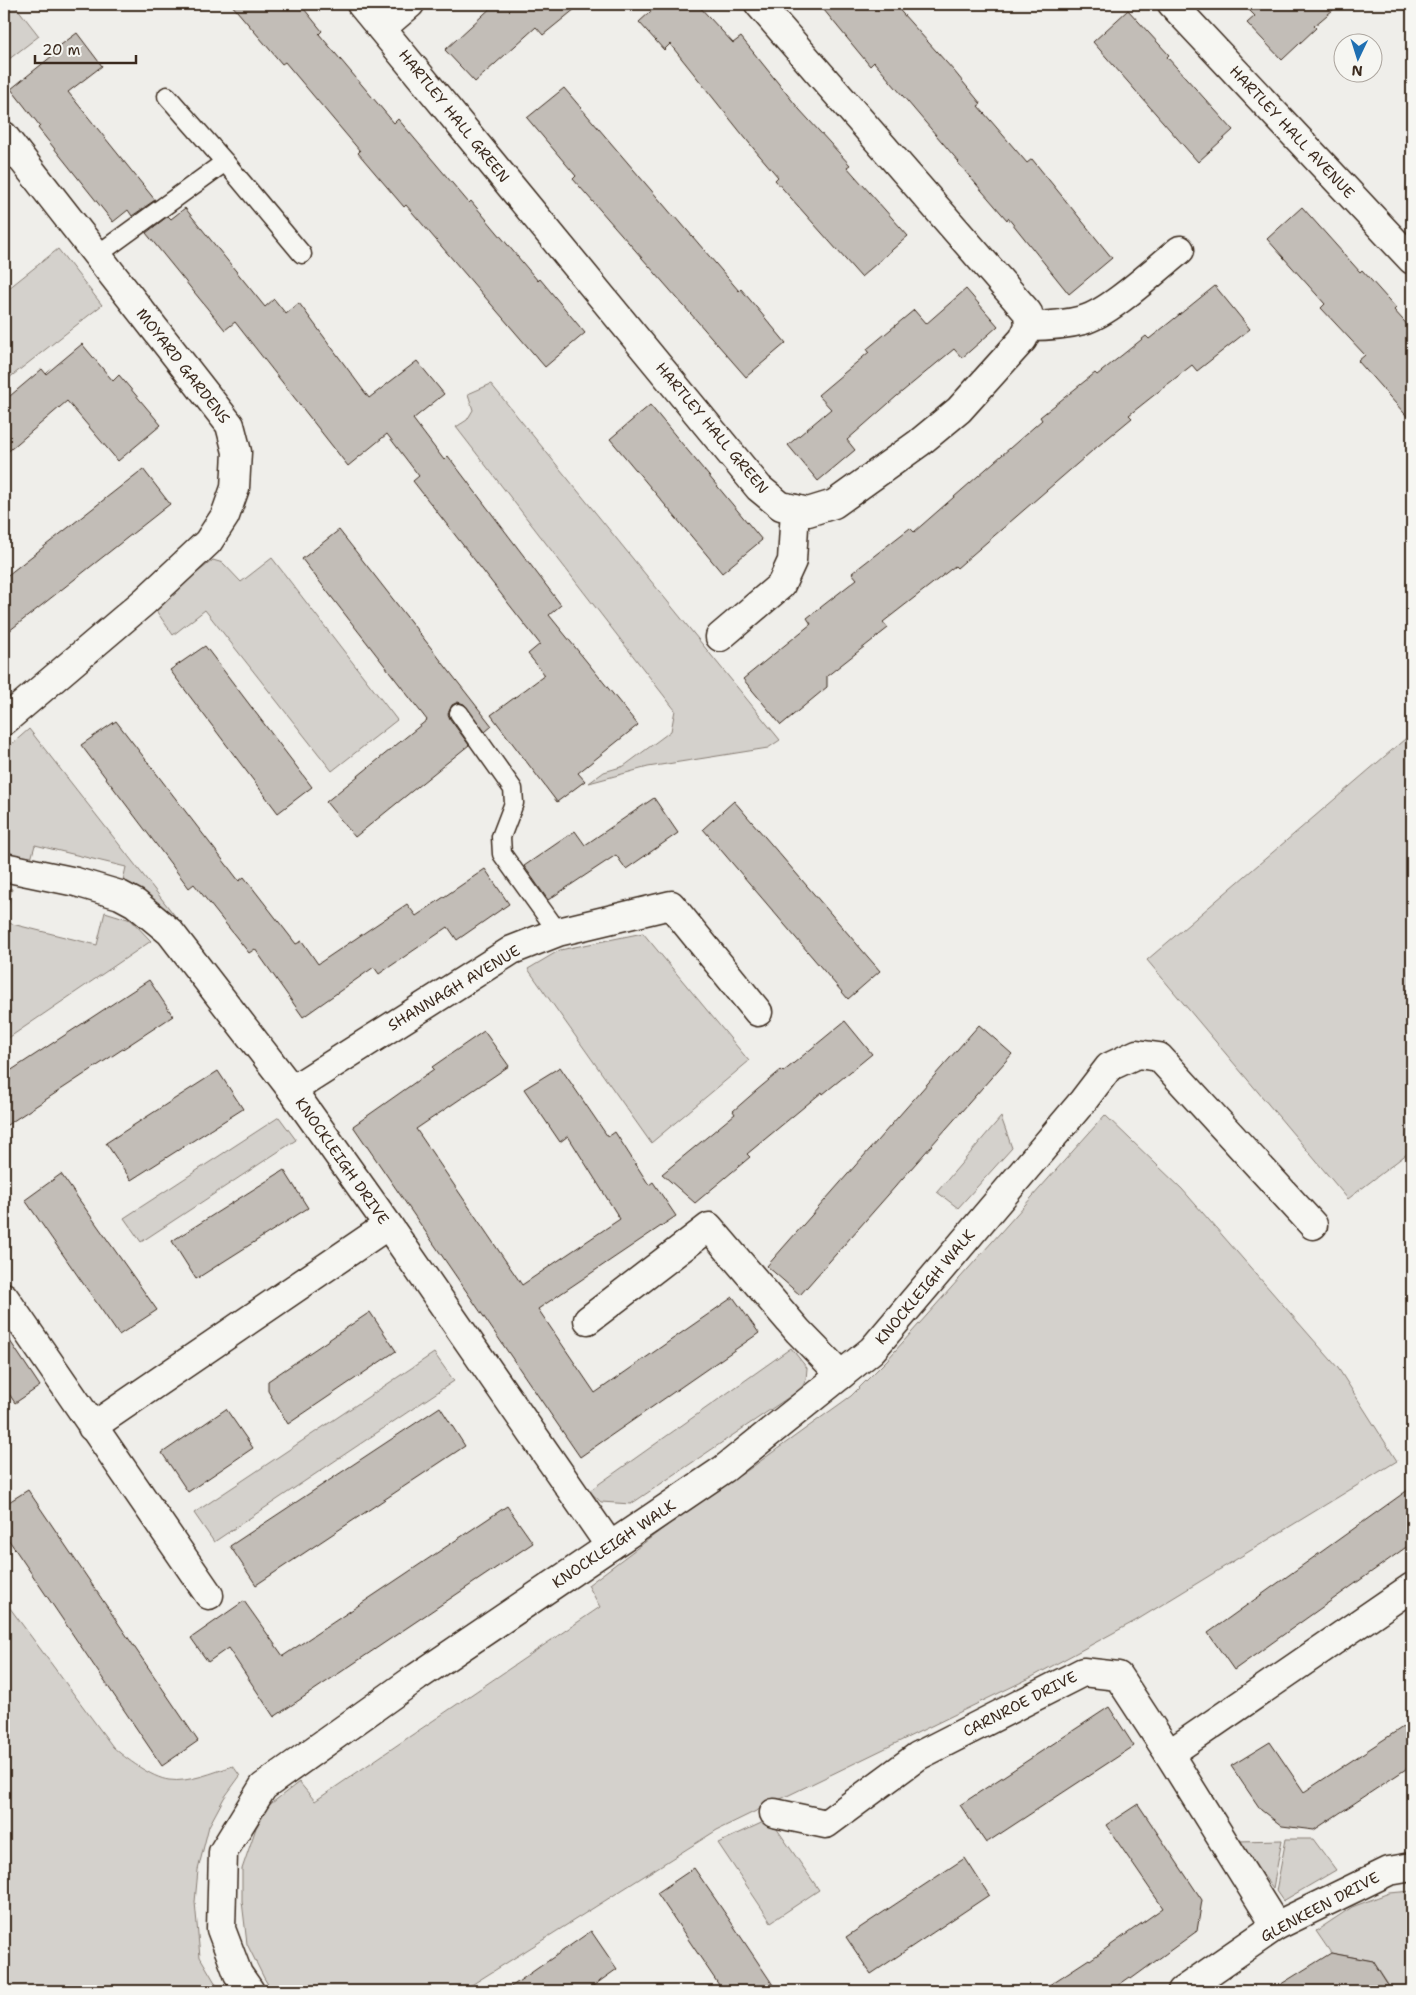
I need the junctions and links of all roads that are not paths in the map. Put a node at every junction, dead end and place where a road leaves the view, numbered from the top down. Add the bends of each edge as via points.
1 (361, 4) edge
2 (410, 4) edge
3 (759, 4) edge
4 (1172, 4) edge
5 (382, 28) junction
6 (167, 96) dead end
7 (4, 136) edge
8 (225, 162) junction
9 (1180, 250) dead end
10 (302, 254) dead end
11 (97, 255) junction
12 (1412, 260) edge
13 (1029, 326) junction
14 (795, 509) junction
15 (720, 637) dead end
16 (459, 713) dead end
17 (4, 721) edge
18 (4, 867) edge
19 (558, 932) junction
20 (758, 1012) dead end
21 (292, 1090) junction
22 (388, 1225) junction
23 (1313, 1226) dead end
24 (4, 1297) edge
25 (588, 1320) dead end
26 (841, 1375) junction
27 (92, 1427) junction
28 (610, 1546) junction
29 (1412, 1588) edge
30 (209, 1596) dead end
31 (1169, 1754) junction
32 (774, 1813) dead end
33 (1412, 1867) edge
34 (1276, 1926) junction
35 (250, 1991) edge
36 (1182, 1991) edge

1 - 5 street, HARTLEY HALL GREEN
2 - 5 street
3 - 13 street via 1028,313
4 - 12 street, HARTLEY HALL AVENUE
5 - 14 street, HARTLEY HALL GREEN via 759,488 782,506
6 - 8 lane
7 - 11 street, MOYARD GARDENS
8 - 10 lane
8 - 11 lane
9 - 13 street via 1105,310 1084,320
11 - 17 street, MOYARD GARDENS via 230,426 238,452 235,488 225,516 208,542 145,601
13 - 14 street, HARTLEY HALL GREEN via 1010,355 959,410 919,443 834,504 808,512
14 - 15 street via 792,561 781,585
16 - 19 lane via 513,788 514,803 501,837 502,854
18 - 21 street, KNOCKLEIGH DRIVE via 76,882 120,895 135,903 170,932
19 - 20 street, SHANNAGH AVENUE via 670,905
19 - 21 street, SHANNAGH AVENUE via 512,950
21 - 22 street, KNOCKLEIGH DRIVE
22 - 27 street
22 - 28 street, KNOCKLEIGH DRIVE
23 - 26 street, KNOCKLEIGH WALK via 1159,1057 1137,1054 1109,1067 872,1350
24 - 27 street
25 - 26 street via 709,1227 798,1331
26 - 28 street, KNOCKLEIGH WALK via 724,1468
27 - 30 street
28 - 35 street, KNOCKLEIGH WALK via 263,1787 223,1852 221,1929 238,1974
29 - 31 street
31 - 32 street, CARNROE DRIVE via 1118,1676 1083,1672 918,1756 826,1824
31 - 34 street, CARNROE DRIVE
33 - 34 street, GLENKEEN DRIVE via 1389,1871
34 - 36 street, GLENKEEN DRIVE

